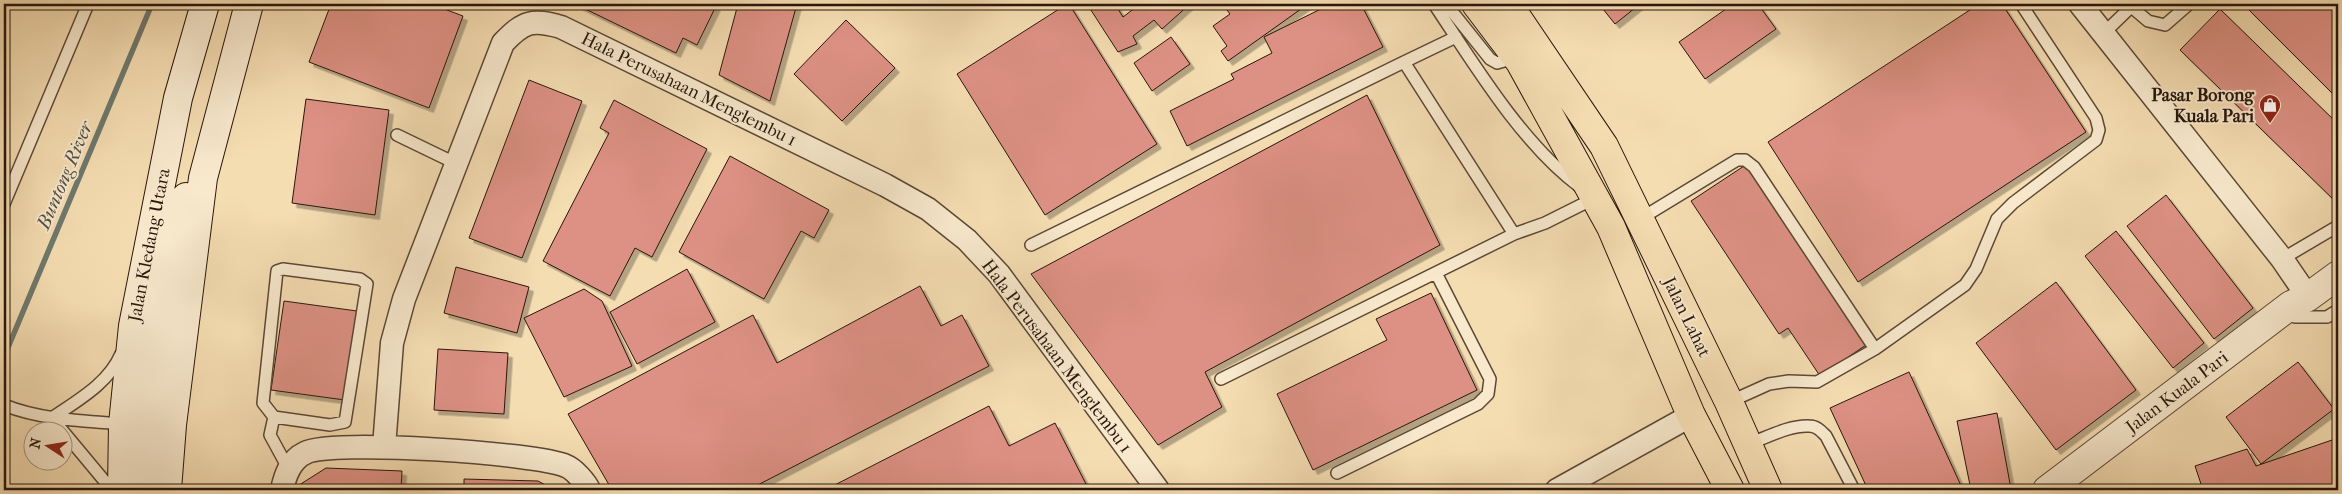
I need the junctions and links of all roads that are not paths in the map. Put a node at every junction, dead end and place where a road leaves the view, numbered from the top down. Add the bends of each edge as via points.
1 (88, 4) edge
2 (205, 4) edge
3 (249, 4) edge
4 (1434, 4) edge
5 (1446, 4) edge
6 (1476, 4) edge
7 (1508, 4) edge
8 (2021, 4) edge
9 (2080, 4) edge
10 (2189, 4) edge
11 (2131, 5) edge
12 (2103, 34) junction
13 (1456, 36) junction
14 (1502, 38) junction
15 (1404, 62) junction
16 (227, 89) junction
17 (397, 135) dead end
18 (456, 164) junction
19 (1595, 198) junction
20 (4, 204) edge
21 (1640, 219) junction
22 (2338, 226) edge
23 (1514, 234) junction
24 (1031, 245) dead end
25 (2282, 259) junction
26 (1436, 273) junction
27 (2336, 276) edge
28 (2302, 307) junction
29 (2338, 310) edge
30 (133, 326) junction
31 (1875, 349) junction
32 (1221, 379) dead end
33 (1729, 402) junction
34 (4, 405) edge
35 (1692, 415) junction
36 (274, 417) junction
37 (52, 418) junction
38 (134, 424) junction
39 (1748, 444) junction
40 (384, 447) junction
41 (288, 468) junction
42 (1337, 473) dead end
43 (109, 490) edge
44 (122, 490) edge
45 (143, 490) edge
46 (167, 490) edge
47 (282, 490) edge
48 (589, 490) edge
49 (1158, 490) edge
50 (1557, 490) edge
51 (1730, 490) edge
52 (1742, 490) edge
53 (1768, 490) edge
54 (1854, 490) edge
55 (2047, 490) edge
56 (2068, 490) edge

1 - 20 lane
2 - 30 main road, Jalan Kledang Utara via 178,98
3 - 16 main road
4 - 13 lane
5 - 14 lane via 1490,59 1497,63 1504,61
6 - 14 main road
7 - 21 main road, Jalan Lahat via 1604,146
8 - 31 lane via 2096,118 2099,130 2096,140 2013,203 1997,219 1976,269 1965,285
9 - 12 street
10 - 11 lane via 2165,25 2148,21
11 - 12 lane
12 - 25 street
13 - 15 lane
13 - 19 lane via 1489,86 1548,162
14 - 19 main road via 1520,62
15 - 23 lane
15 - 24 lane
16 - 38 main road via 202,134
16 - 46 main road via 204,178 172,425
17 - 18 lane
18 - 40 street, Hala Perusahaan Menglembu 1 via 397,321 389,366
18 - 49 street, Hala Perusahaan Menglembu 1 via 503,43 519,26 539,21 561,27 928,209 966,240 999,274
19 - 23 lane via 1545,223
19 - 35 main road via 1611,227
21 - 31 lane via 1738,160 1745,160 1754,167
21 - 33 main road, Jalan Lahat
22 - 25 lane
23 - 26 lane
25 - 28 street
26 - 32 lane
26 - 42 lane via 1490,379 1488,394 1478,404
27 - 28 main road, Jalan Kuala Pari
28 - 29 lane via 2327,317
28 - 55 main road, Jalan Kuala Pari via 2290,305
28 - 56 main road, Jalan Kuala Pari via 2190,399
30 - 37 lane via 116,366 95,389
30 - 38 main road, Jalan Kledang Utara
31 - 33 lane via 1817,382 1769,384
33 - 39 main road, Jalan Lahat
34 - 37 lane
35 - 50 street
35 - 51 main road
35 - 52 main road via 1699,417 1714,435
36 - 36 lane via 263,403 277,271 292,269 360,279 367,284 345,422 338,425
36 - 41 lane via 270,435
37 - 38 lane
37 - 43 lane
38 - 44 main road, Jalan Kledang Utara
38 - 45 main road
39 - 53 main road, Jalan Lahat
39 - 54 lane via 1811,425 1826,436
40 - 41 street via 325,447 304,453
40 - 48 street via 538,458 567,466
41 - 47 street

